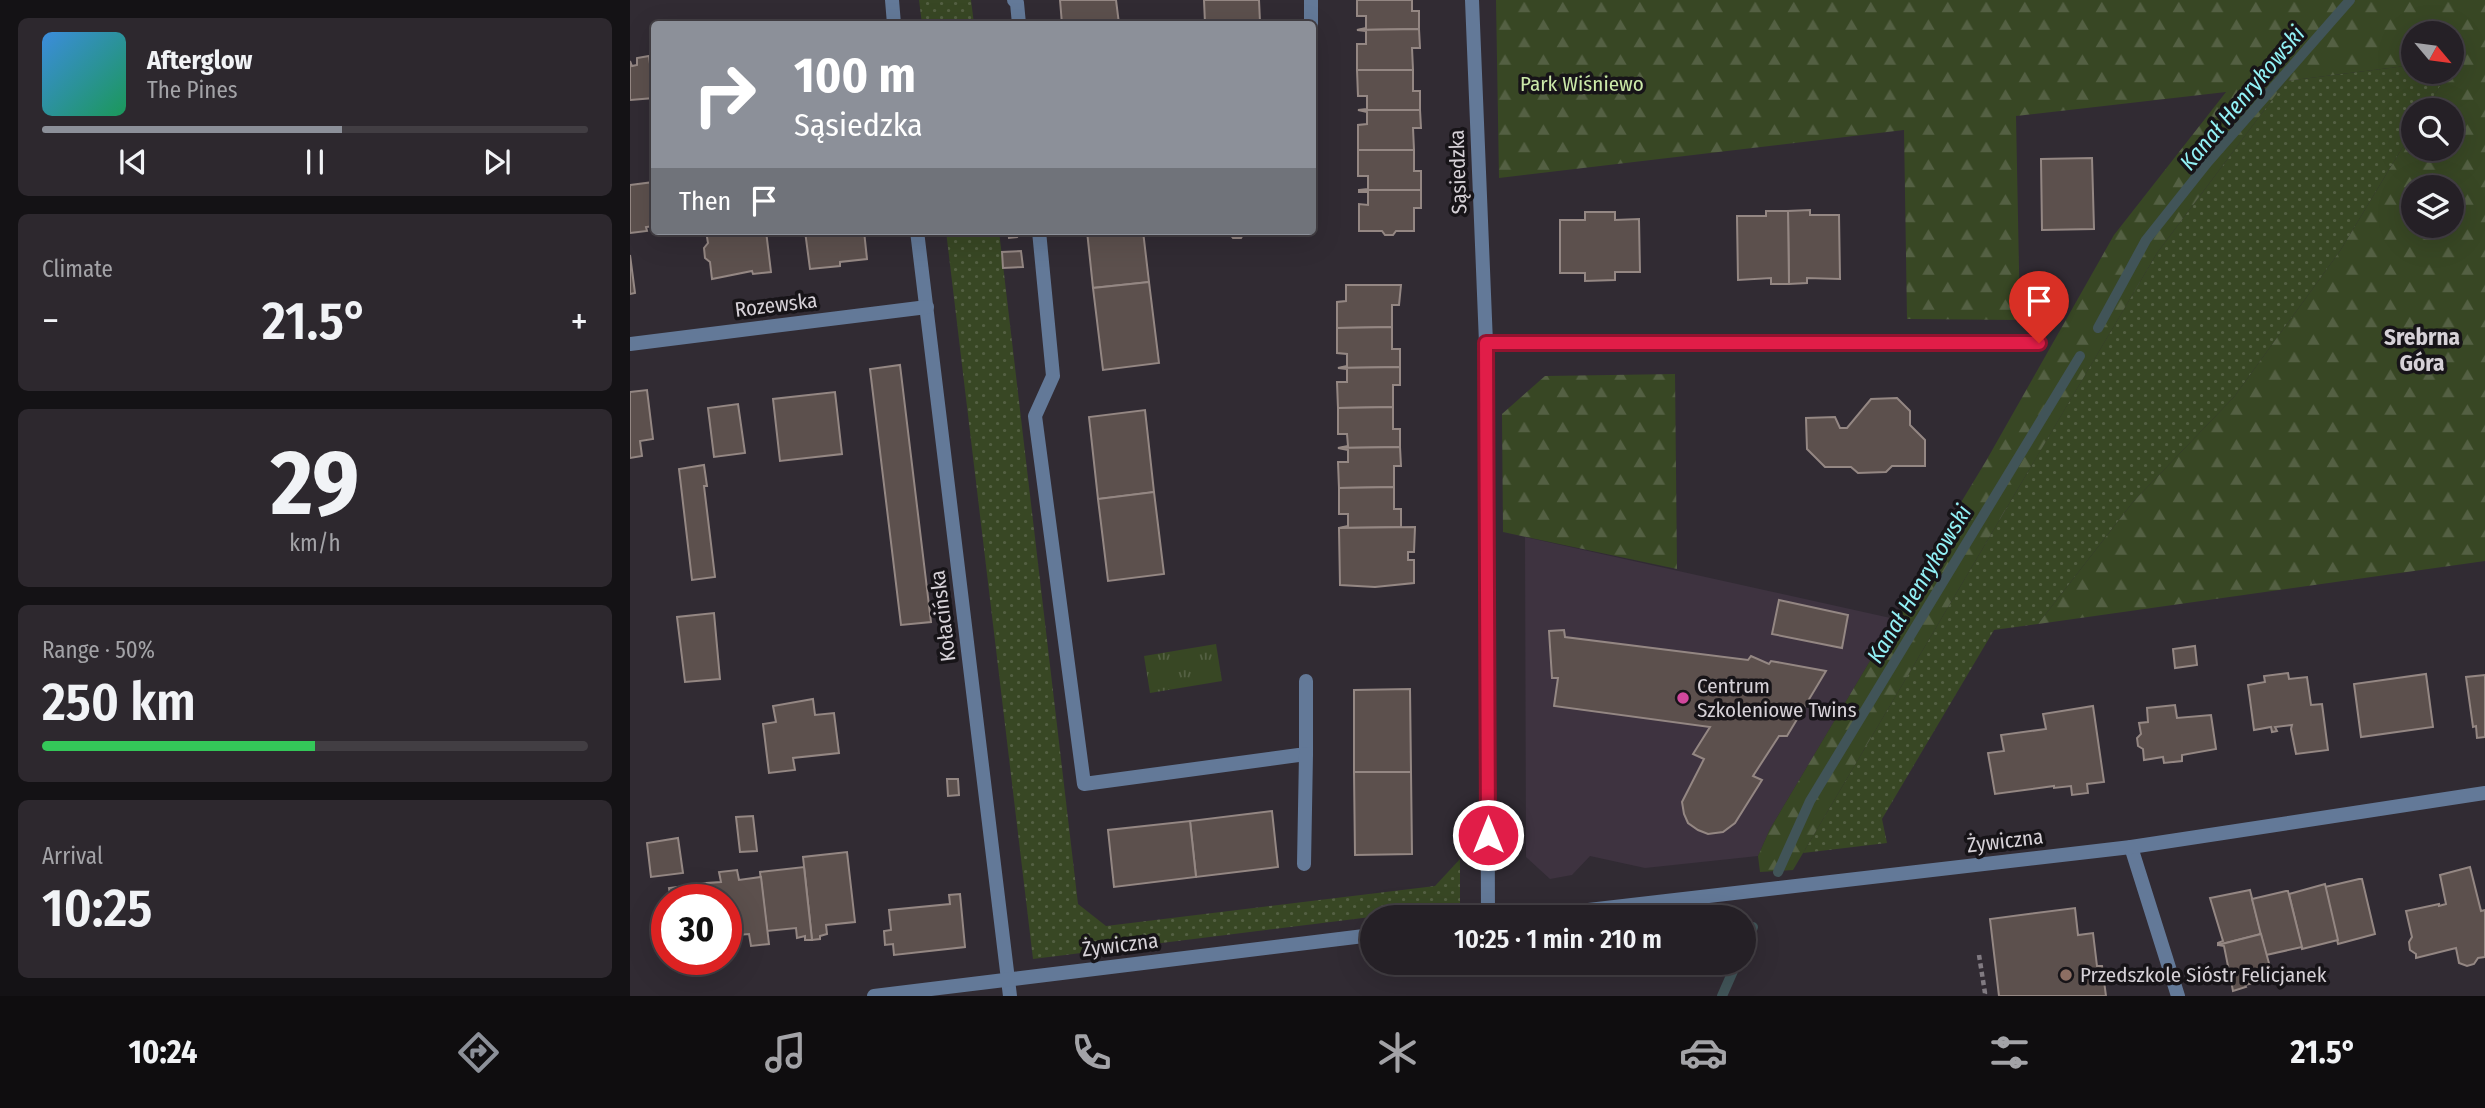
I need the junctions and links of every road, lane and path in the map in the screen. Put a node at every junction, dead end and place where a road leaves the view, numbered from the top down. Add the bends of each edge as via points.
1 (892, 0) edge
2 (1014, 0) edge
3 (1311, 0) edge
4 (1472, 0) edge
5 (894, 21) edge
6 (1019, 21) edge
7 (1311, 21) edge
8 (918, 235) edge
9 (1038, 235) edge
10 (927, 307) junction
11 (1486, 343) junction
12 (2039, 343) dead end
13 (630, 344) edge
14 (1306, 681) dead end
15 (1306, 754) junction
16 (2485, 793) edge
17 (2131, 848) junction
18 (1304, 864) dead end
19 (1488, 905) edge
20 (1633, 905) edge
21 (1360, 936) edge
22 (1979, 955) dead end
23 (1007, 979) junction
24 (874, 996) edge
25 (1010, 996) edge
26 (1984, 996) edge
27 (2178, 996) edge

1 - 5 street
2 - 6 street
3 - 7 street
4 - 11 street, Sąsiedzka
8 - 10 street, Kołacińska
9 - 15 street via 1053,376 1035,416 1084,784
10 - 13 street, Rozewska
10 - 23 street, Kołacińska
11 - 12 street
11 - 19 street, Sąsiedzka
14 - 15 street
15 - 18 street
16 - 17 street, Żywiczna
17 - 20 street, Żywiczna
17 - 27 street
21 - 23 street, Żywiczna
22 - 26 path
23 - 24 street, Żywiczna
23 - 25 street, Kołacińska

